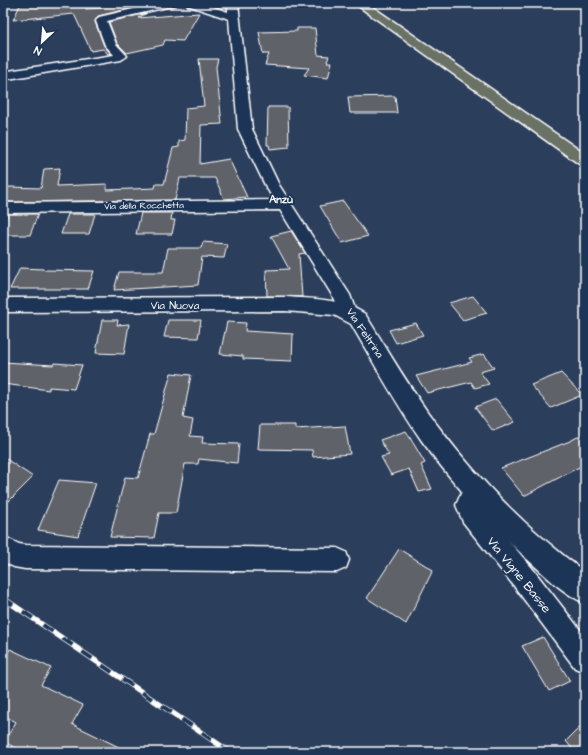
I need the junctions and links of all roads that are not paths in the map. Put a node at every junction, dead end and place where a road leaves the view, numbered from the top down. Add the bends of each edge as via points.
1 (172, 3) edge
2 (191, 3) edge
3 (360, 3) edge
4 (233, 10) edge
5 (8, 75) dead end
6 (585, 161) edge
7 (284, 205) junction
8 (3, 208) edge
9 (3, 305) edge
10 (347, 312) junction
11 (475, 488) junction
12 (3, 547) edge
13 (337, 560) dead end
14 (585, 589) edge
15 (585, 658) edge

1 - 5 street via 103,19 101,22 111,45 121,56
2 - 4 street
3 - 6 main road
4 - 7 street, Via Feltrina via 245,130
7 - 8 street, Via della Rocchetta
7 - 10 street, Via Feltrina via 340,295
9 - 10 street, Via Nuova via 285,304 336,308
10 - 11 street, Via Feltrina via 358,319 441,449
11 - 14 street, Via Feltrina via 538,549
11 - 15 street, Via Vigne Basse via 468,505 471,514
12 - 13 street via 14,555 25,558

